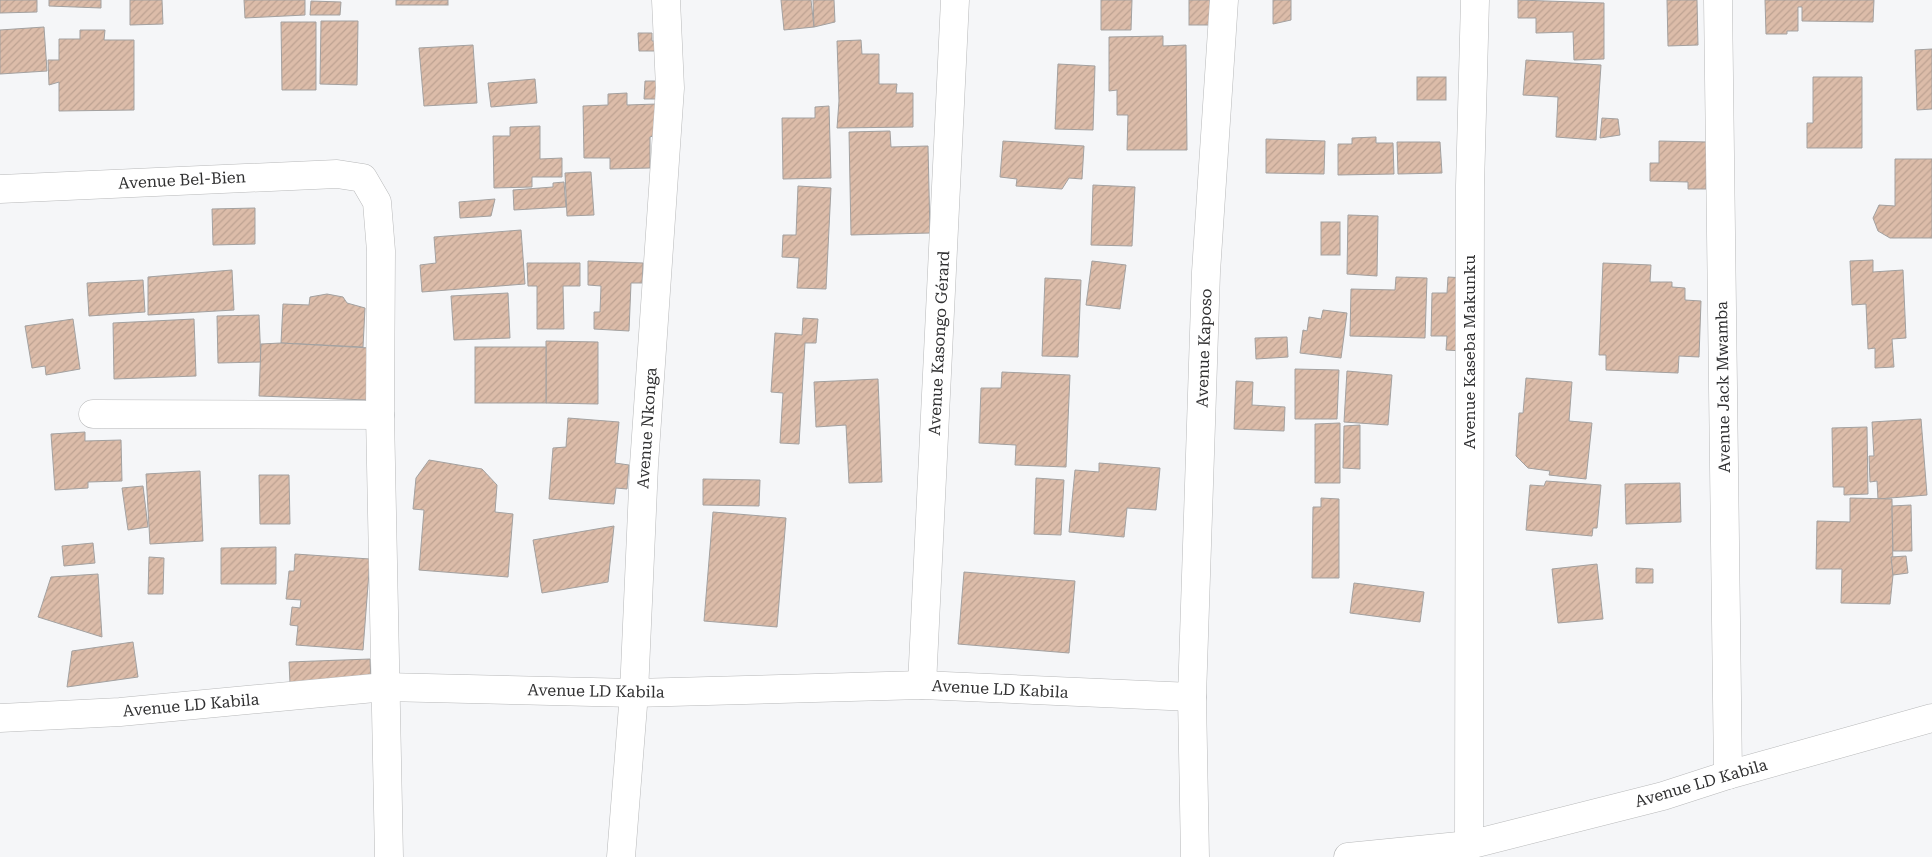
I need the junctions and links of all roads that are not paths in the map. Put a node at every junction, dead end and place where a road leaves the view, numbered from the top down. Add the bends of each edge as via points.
1 (666, 0) edge
2 (955, 0) edge
3 (1224, 0) edge
4 (1476, 0) edge
5 (1718, 0) edge
6 (0, 189) edge
7 (94, 414) dead end
8 (380, 416) junction
9 (922, 686) junction
10 (385, 687) junction
11 (634, 693) junction
12 (1192, 697) junction
13 (0, 718) edge
14 (1932, 718) edge
15 (1728, 775) junction
16 (1469, 845) junction
17 (388, 857) edge
18 (621, 857) edge
19 (1195, 857) edge
20 (1357, 857) edge

1 - 11 street, Avenue Nkonga via 670,88 644,465
2 - 9 street, Avenue Kasongo Gérard
3 - 12 street, Avenue Kaposo via 1206,272
4 - 16 street, Avenue Kaseba Makunku via 1470,196
5 - 15 street, Avenue Jack Mwamba
6 - 8 street, Avenue Bel-Bien via 337,174 364,178 377,202 380,241
7 - 8 street
8 - 10 street
9 - 11 street, Avenue LD Kabila
9 - 12 street, Avenue LD Kabila
10 - 11 street, Avenue LD Kabila
10 - 13 street, Avenue LD Kabila via 120,712
10 - 17 street
11 - 18 street, Avenue Nkonga
12 - 19 street, Avenue Kaposo
14 - 15 street, Avenue LD Kabila
15 - 16 street, Avenue LD Kabila via 1663,796
16 - 20 street, Avenue LD Kabila

